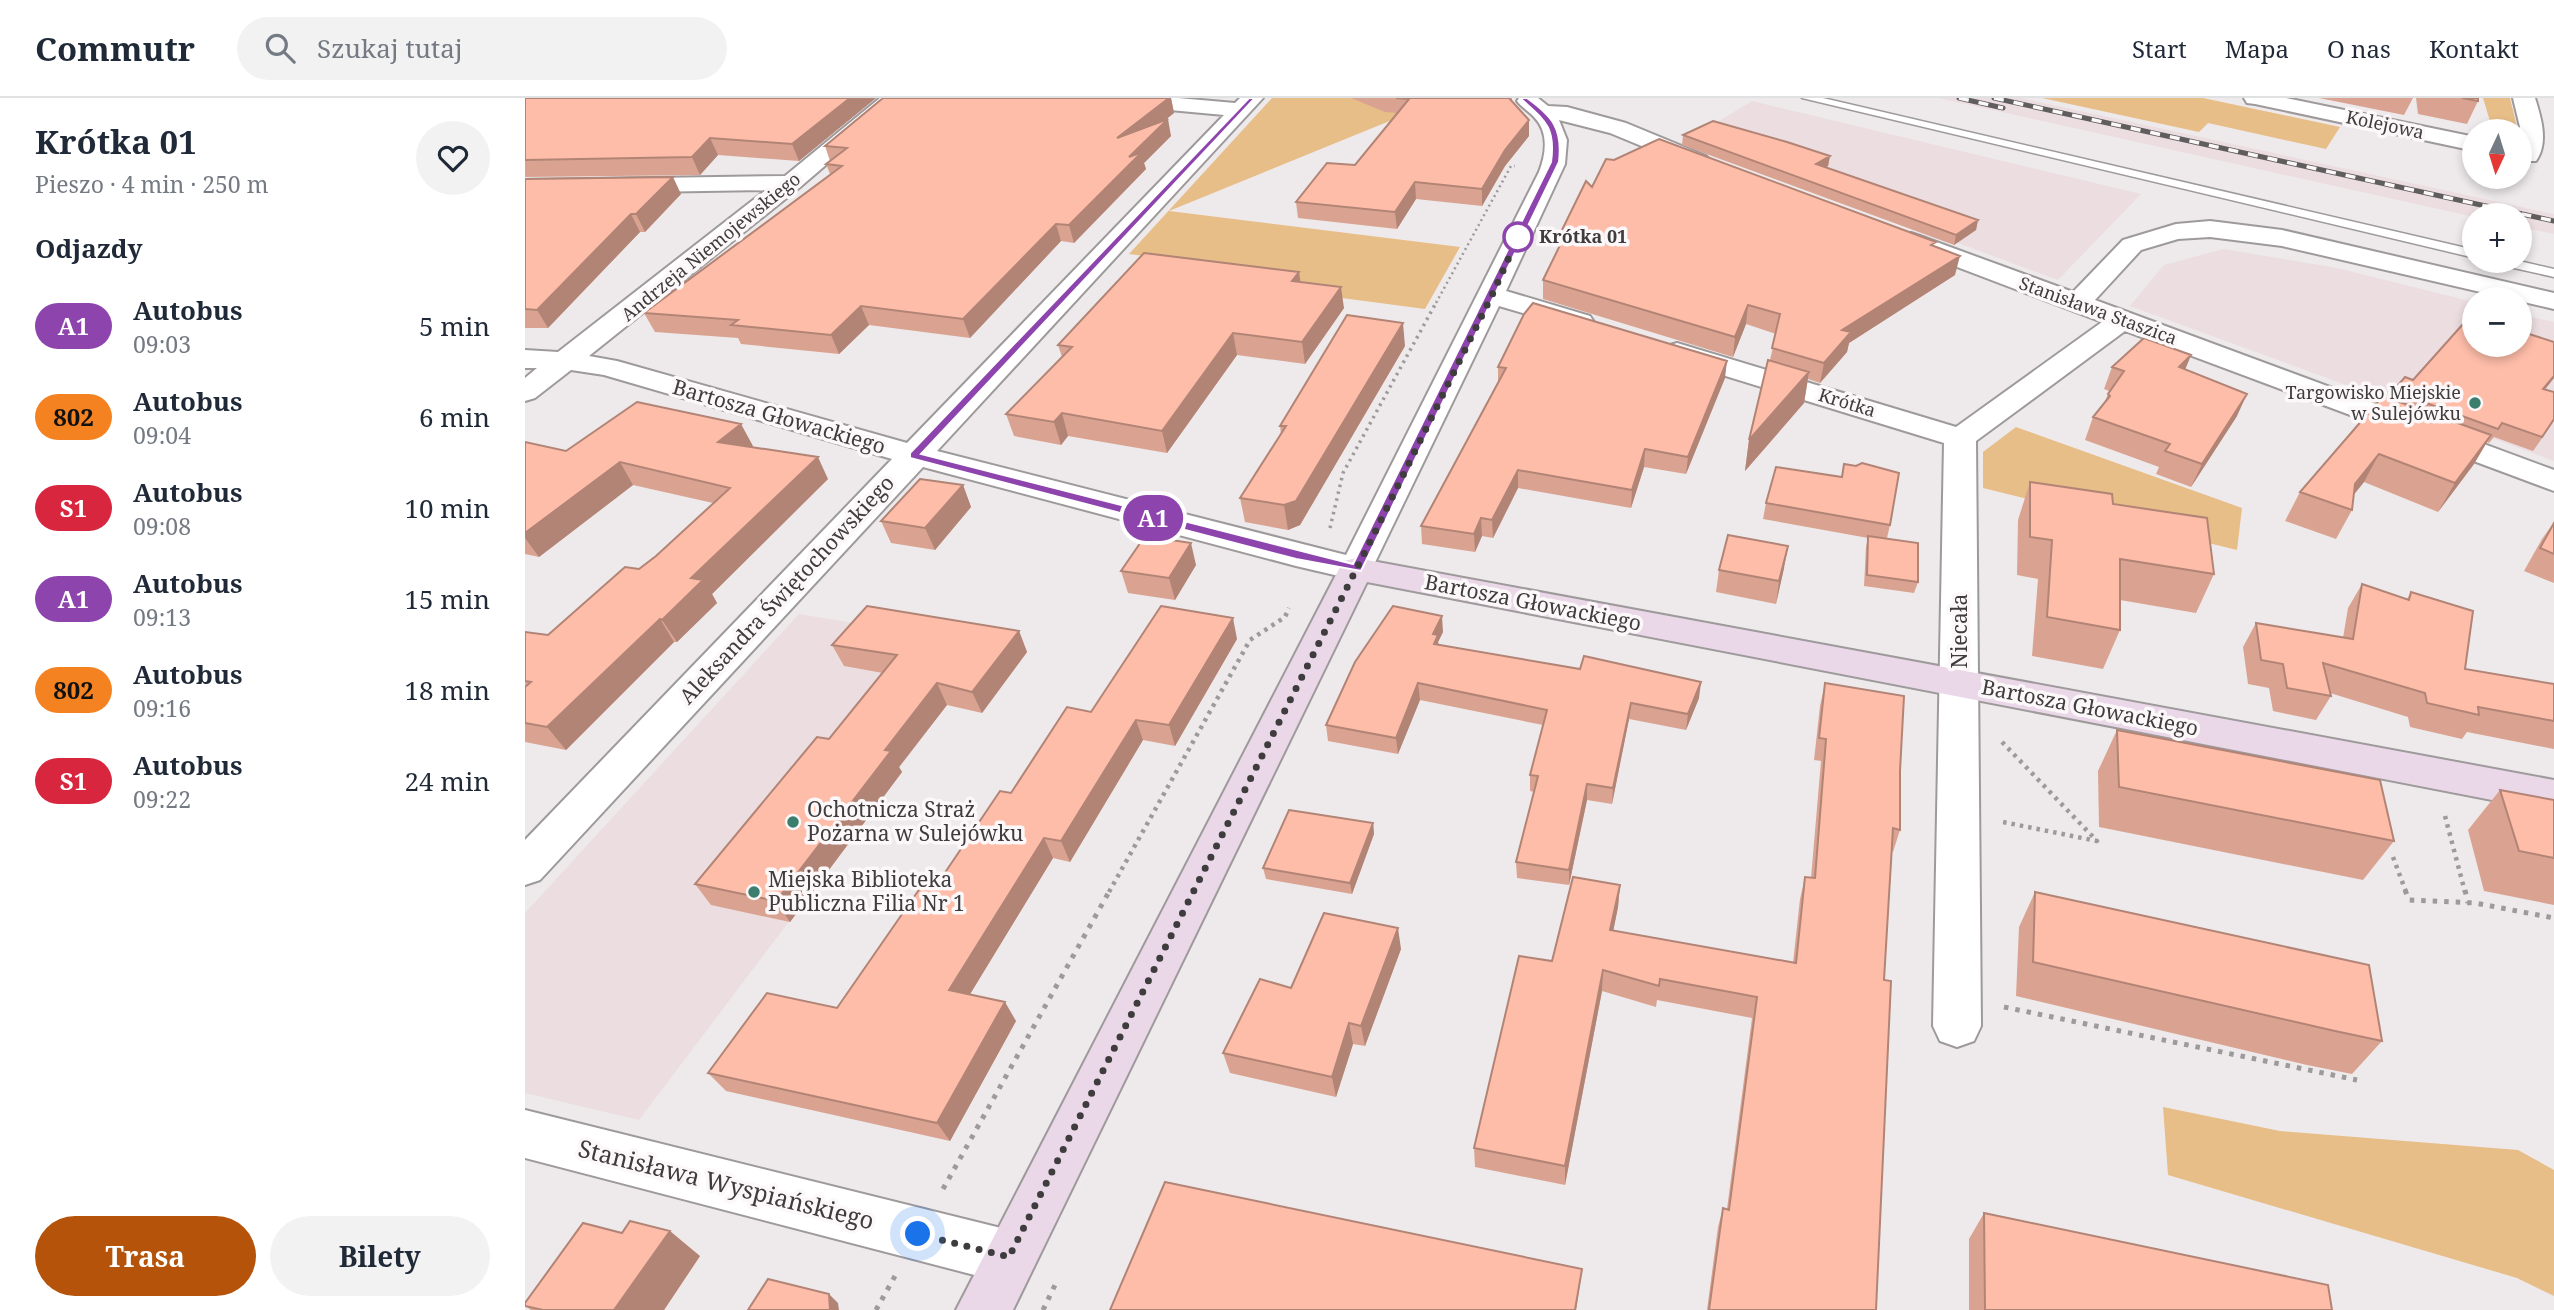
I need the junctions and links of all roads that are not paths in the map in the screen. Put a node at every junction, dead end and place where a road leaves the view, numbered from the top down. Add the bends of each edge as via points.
1 (893, 98) edge
2 (1105, 98) edge
3 (1808, 98) edge
4 (2255, 98) edge
5 (2524, 98) edge
6 (1246, 104) edge
7 (1533, 105) edge
8 (2531, 119) edge
9 (2532, 121) edge
10 (1641, 139) junction
11 (2532, 140) edge
12 (2462, 141) edge
13 (1557, 145) junction
14 (2532, 157) edge
15 (2554, 161) edge
16 (1725, 171) edge
17 (791, 183) junction
18 (525, 187) edge
19 (1895, 235) edge
20 (2462, 251) edge
21 (2532, 268) edge
22 (2554, 273) edge
23 (1492, 295) junction
24 (2554, 301) edge
25 (2078, 303) junction
26 (2122, 320) junction
27 (1602, 329) edge
28 (1655, 345) edge
29 (525, 359) edge
30 (568, 360) junction
31 (525, 392) edge
32 (1960, 438) junction
33 (914, 456) junction
34 (2554, 481) edge
35 (1356, 569) junction
36 (1959, 683) junction
37 (2554, 796) edge
38 (525, 868) edge
39 (1957, 1026) dead end
40 (525, 1134) edge
41 (1009, 1257) junction
42 (984, 1310) edge

1 - 17 street, Andrzeja Niemojewskiego
2 - 6 street
3 - 20 lane
4 - 12 street, Kolejowa
5 - 8 street
6 - 33 street, Aleksandra Świętochowskiego
7 - 10 street via 1618,128
7 - 13 street via 1553,128
9 - 11 street
10 - 13 street via 1595,136
10 - 16 street
13 - 23 street via 1551,172
14 - 15 street
17 - 18 street
17 - 30 street, Andrzeja Niemojewskiego
19 - 25 street, Stanisława Staszica
21 - 22 lane
23 - 27 street
23 - 35 street
24 - 25 street via 2282,238 2210,229 2176,232 2132,245
25 - 26 street, Stanisława Staszica
26 - 32 street
26 - 34 street, Stanisława Staszica
28 - 32 street, Krótka
29 - 30 street, Bartosza Głowackiego
30 - 31 street, Andrzeja Niemojewskiego
30 - 33 street, Bartosza Głowackiego via 607,367
32 - 36 street, Niecała
33 - 35 street, Bartosza Głowackiego
33 - 38 street, Aleksandra Świętochowskiego
35 - 36 street, Bartosza Głowackiego
35 - 41 street
36 - 37 street, Bartosza Głowackiego
36 - 39 street, Niecała
40 - 41 street, Stanisława Wyspiańskiego
41 - 42 street

